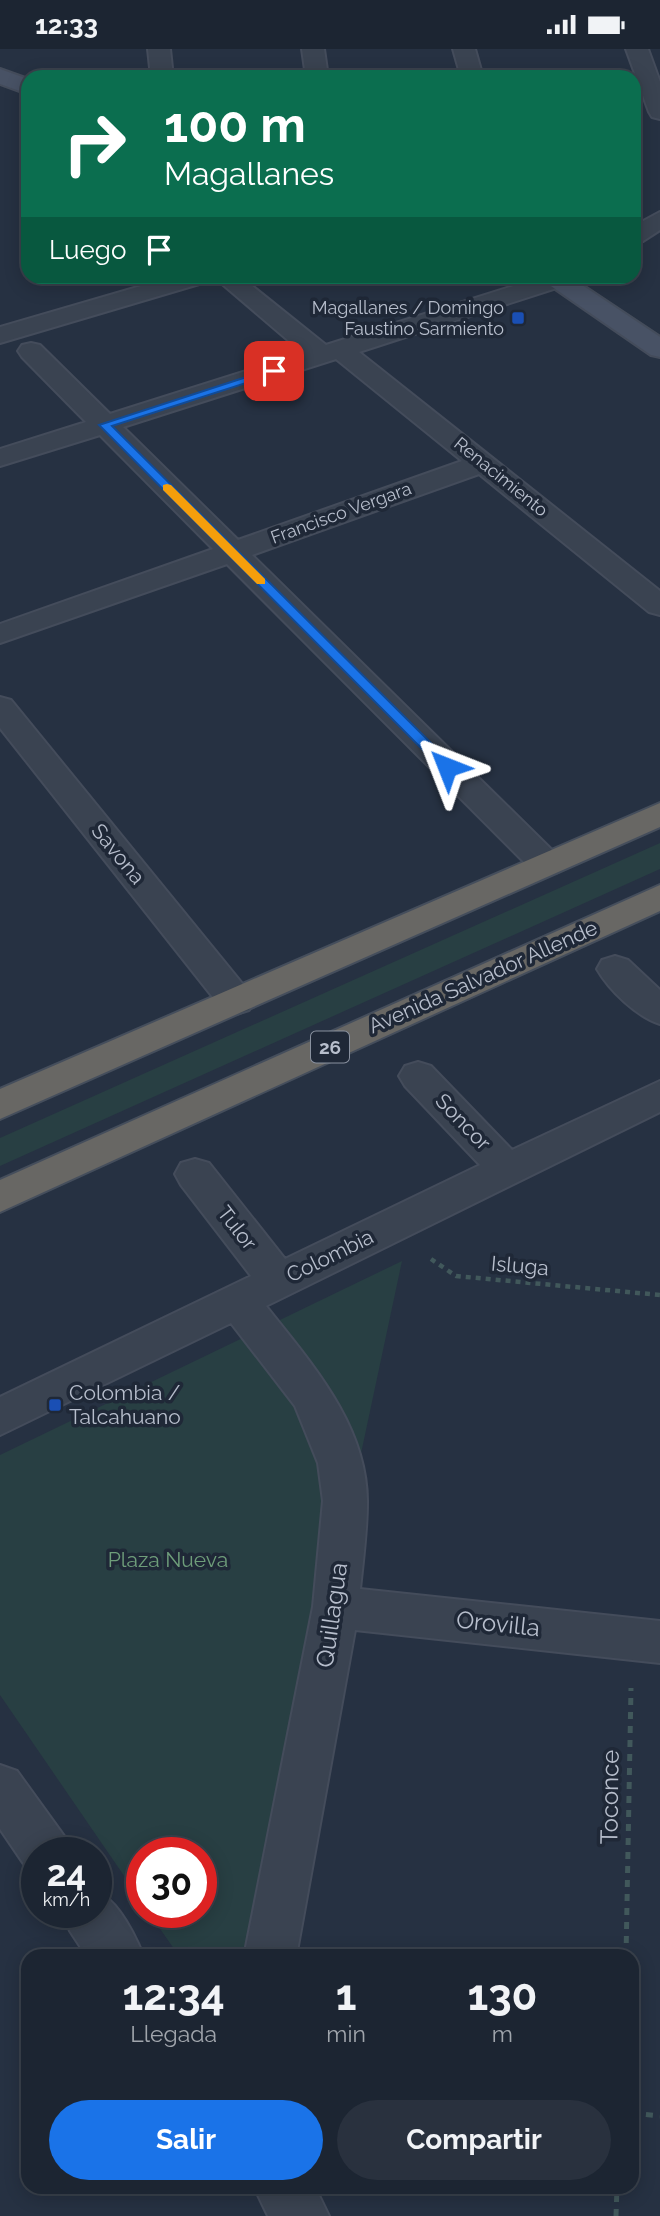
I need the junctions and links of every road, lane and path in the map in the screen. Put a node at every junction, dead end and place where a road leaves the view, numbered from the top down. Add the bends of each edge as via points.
1 (159, 49) edge
2 (313, 49) edge
3 (464, 49) edge
4 (637, 49) edge
5 (161, 70) edge
6 (316, 70) edge
7 (470, 70) edge
8 (0, 76) edge
9 (21, 84) edge
10 (660, 112) edge
11 (660, 219) edge
12 (641, 231) edge
13 (160, 284) edge
14 (236, 284) edge
15 (540, 284) edge
16 (567, 284) edge
17 (0, 335) edge
18 (660, 349) edge
19 (30, 351) dead end
20 (332, 353) junction
21 (104, 425) junction
22 (0, 458) edge
23 (484, 463) junction
24 (232, 552) junction
25 (660, 606) edge
26 (0, 634) edge
27 (0, 707) edge
28 (660, 814) edge
29 (546, 864) junction
30 (660, 897) edge
31 (615, 969) dead end
32 (236, 1001) junction
33 (660, 1011) edge
34 (418, 1076) dead end
35 (660, 1095) edge
36 (0, 1105) edge
37 (507, 1169) junction
38 (195, 1174) dead end
39 (0, 1197) edge
40 (396, 1223) junction
41 (279, 1281) junction
42 (660, 1295) edge
43 (238, 1301) junction
44 (0, 1417) edge
45 (336, 1607) junction
46 (646, 1640) edge
47 (0, 1788) edge
48 (35, 1837) edge
49 (98, 1928) edge
50 (113, 1949) edge
51 (272, 1949) edge
52 (627, 1949) edge
53 (639, 2114) edge
54 (660, 2116) edge
55 (286, 2194) edge
56 (617, 2194) edge
57 (301, 2216) edge
58 (616, 2216) edge

1 - 5 street
2 - 6 street
3 - 7 street
4 - 10 street
8 - 9 main road
11 - 12 street
13 - 17 street via 97,296
14 - 20 street, Renacimiento
15 - 20 street
16 - 18 main road
19 - 21 street
20 - 21 street
20 - 23 street, Renacimiento
21 - 22 street
21 - 24 street
23 - 24 street, Francisco Vergara
23 - 25 street, Renacimiento
24 - 26 street, Francisco Vergara
24 - 29 street
27 - 32 street, Savona
28 - 29 highway
29 - 32 highway
30 - 39 highway, Avenida Salvador Allende / 26
31 - 33 street
32 - 36 highway
34 - 37 street, Soncor
35 - 37 street, Colombia
37 - 40 street, Colombia
38 - 41 street, Tulor
40 - 41 street, Colombia
40 - 42 path, Isluga via 435,1263 456,1276
41 - 43 street, Colombia
43 - 44 street, Colombia
43 - 45 street, Quillagua via 310,1393 340,1463 345,1501
45 - 46 street, Orovilla
45 - 51 street, Quillagua
46 - 52 path, Toconce
47 - 48 street
49 - 50 street
53 - 54 path
55 - 57 street
56 - 58 path

